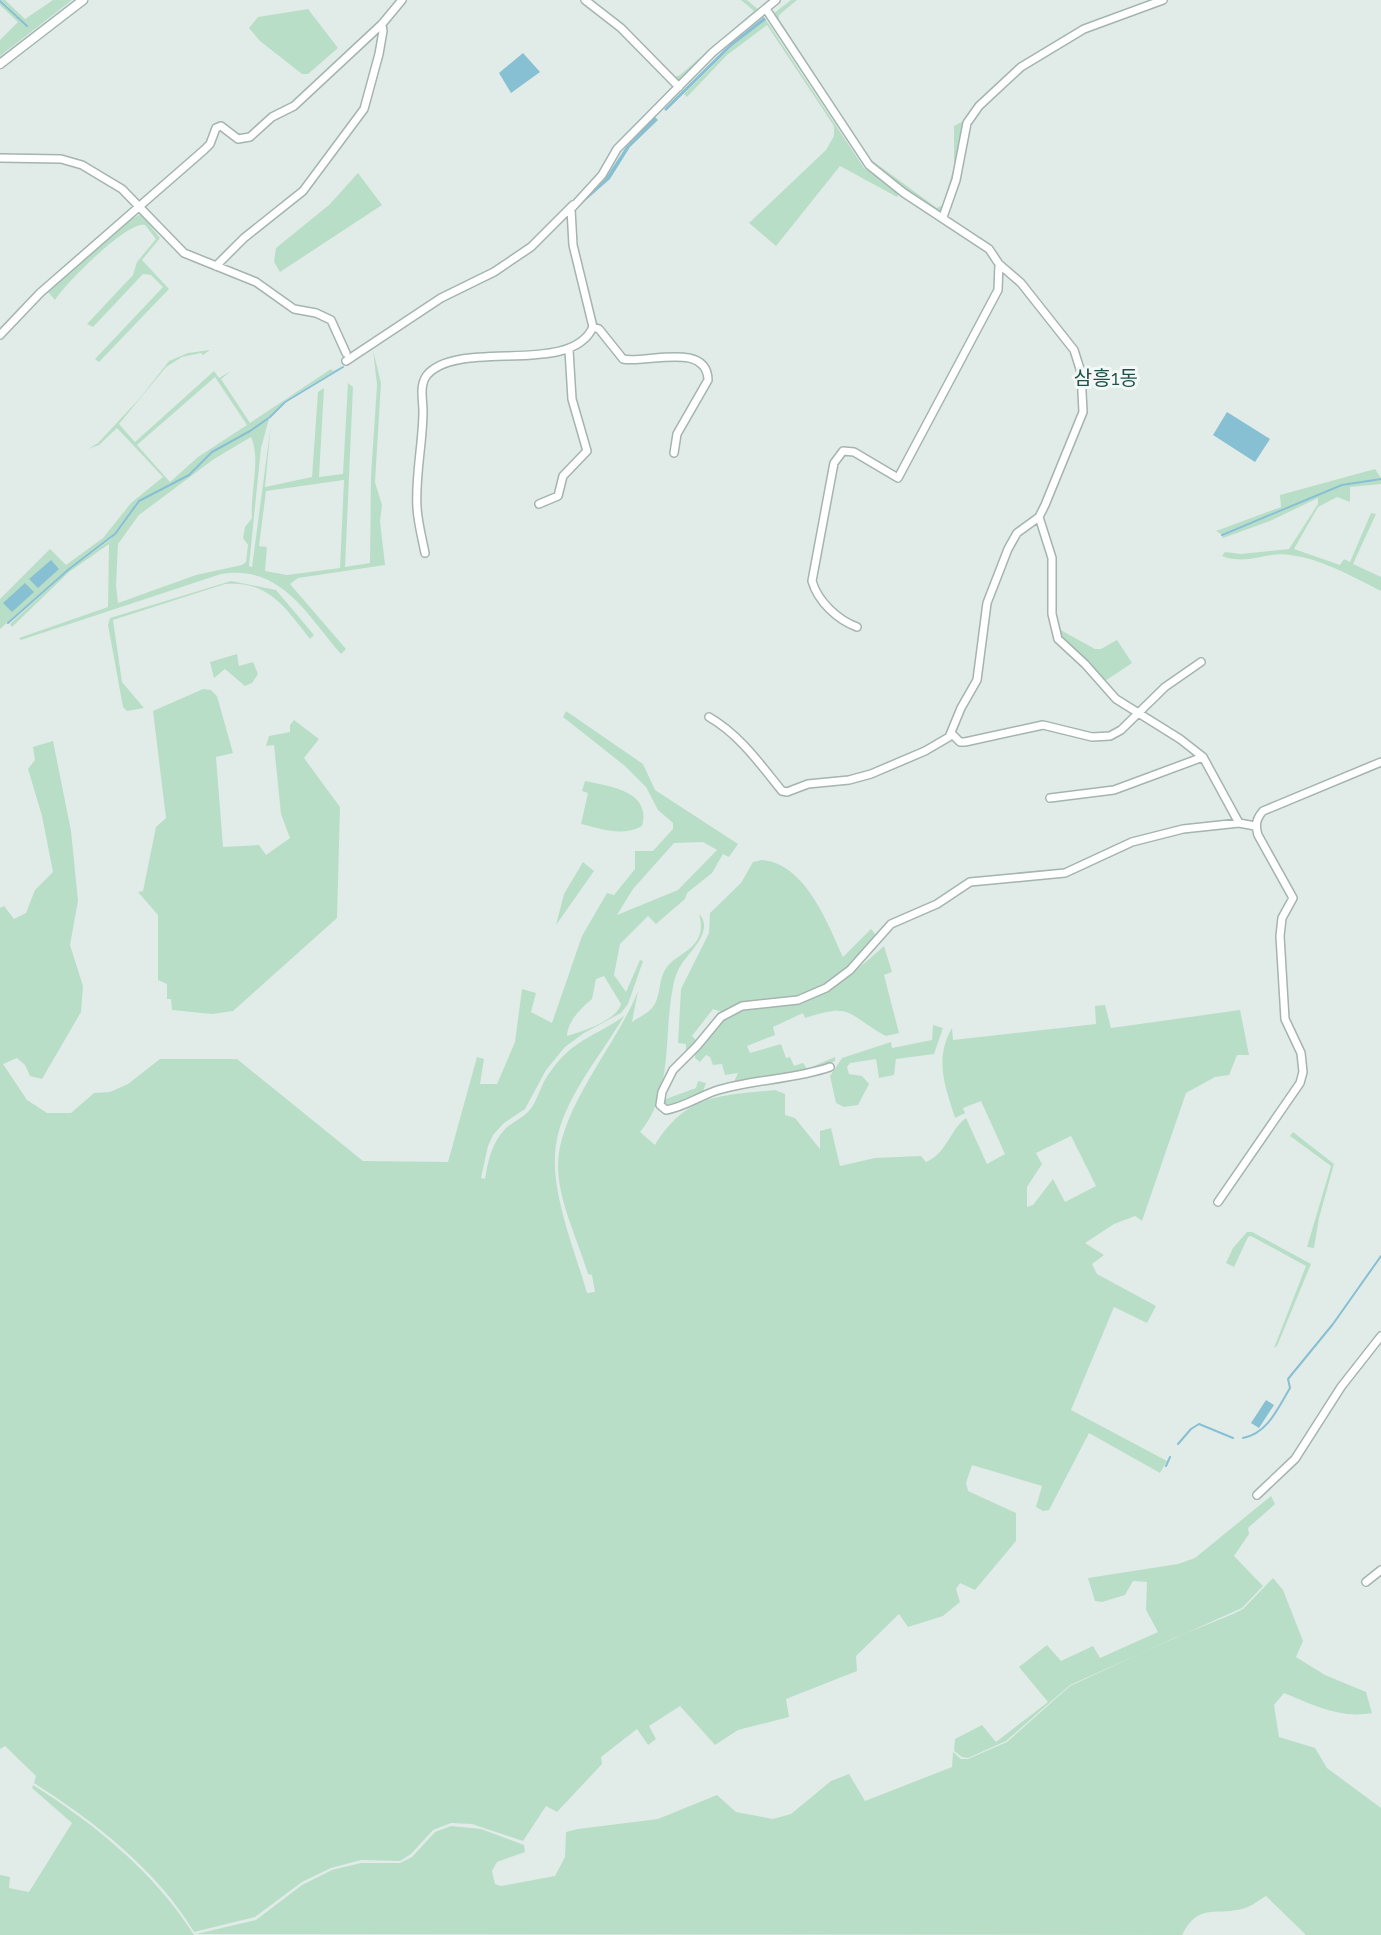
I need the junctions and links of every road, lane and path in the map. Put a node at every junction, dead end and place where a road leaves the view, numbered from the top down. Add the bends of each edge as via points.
1 (82, 0) edge
2 (402, 0) edge
3 (585, 0) edge
4 (776, 0) edge
5 (1163, 0) edge
6 (766, 9) junction
7 (382, 24) junction
8 (0, 64) edge
9 (679, 87) junction
10 (0, 158) edge
11 (573, 205) junction
12 (138, 206) junction
13 (943, 217) junction
14 (999, 264) junction
15 (216, 266) junction
16 (593, 327) junction
17 (0, 335) edge
18 (569, 350) junction
19 (674, 453) dead end
20 (539, 504) dead end
21 (1039, 517) junction
22 (425, 553) dead end
23 (857, 627) dead end
24 (1201, 662) dead end
25 (1137, 711) junction
26 (709, 717) dead end
27 (951, 733) junction
28 (1203, 757) junction
29 (1381, 762) edge
30 (1050, 798) dead end
31 (1239, 823) junction
32 (1255, 826) junction
33 (830, 1067) dead end
34 (1218, 1202) dead end
35 (1381, 1336) edge
36 (1257, 1495) dead end
37 (1381, 1570) edge
38 (1366, 1582) dead end

1 - 8 street
2 - 7 street
3 - 9 street via 621,28
4 - 6 street
5 - 13 street via 1084,29 1022,67 979,106 967,123 957,180
6 - 9 street via 713,52
6 - 13 street via 869,165
7 - 12 street via 294,106 272,117 250,138 238,139 221,126 216,128 210,144
7 - 15 street via 379,54 364,109 303,191
9 - 11 street via 617,148 593,187
10 - 12 street via 75,162 109,179
11 - 15 street via 531,248 346,357 331,320 294,309 265,286
11 - 16 street via 573,245
12 - 15 street via 178,249
12 - 17 street via 40,293
13 - 14 street via 989,249
14 - 21 street via 1021,283 1059,329 1074,350 1081,372 1080,421
14 - 23 street via 998,290 898,478 854,452 843,452 834,463 812,581 838,618
16 - 18 street
16 - 19 street via 599,329 623,359 683,356 704,369 708,380 677,434
18 - 20 street via 572,399 587,451 563,476 558,496
18 - 22 street via 456,362 427,375 422,390 417,493
21 - 25 street via 1052,558 1052,614 1058,639 1116,699
21 - 27 street via 1012,540 1002,564 983,620 980,671
24 - 25 street
25 - 27 street via 1121,730 1106,737 1043,725 965,742
25 - 28 street
26 - 27 street via 721,724 787,792 808,784 849,780 882,770 934,746
28 - 30 street via 1114,790
28 - 31 street
29 - 32 street via 1263,811
31 - 32 street
31 - 33 street via 1183,829 1132,842 1065,873 970,882 937,904 891,924 850,970 826,988 798,1000 742,1006 721,1017 673,1070 660,1105 666,1110 678,1108 714,1092 808,1075
32 - 34 street via 1293,898 1281,924 1285,1019 1304,1072
35 - 36 street via 1295,1459
37 - 38 street

